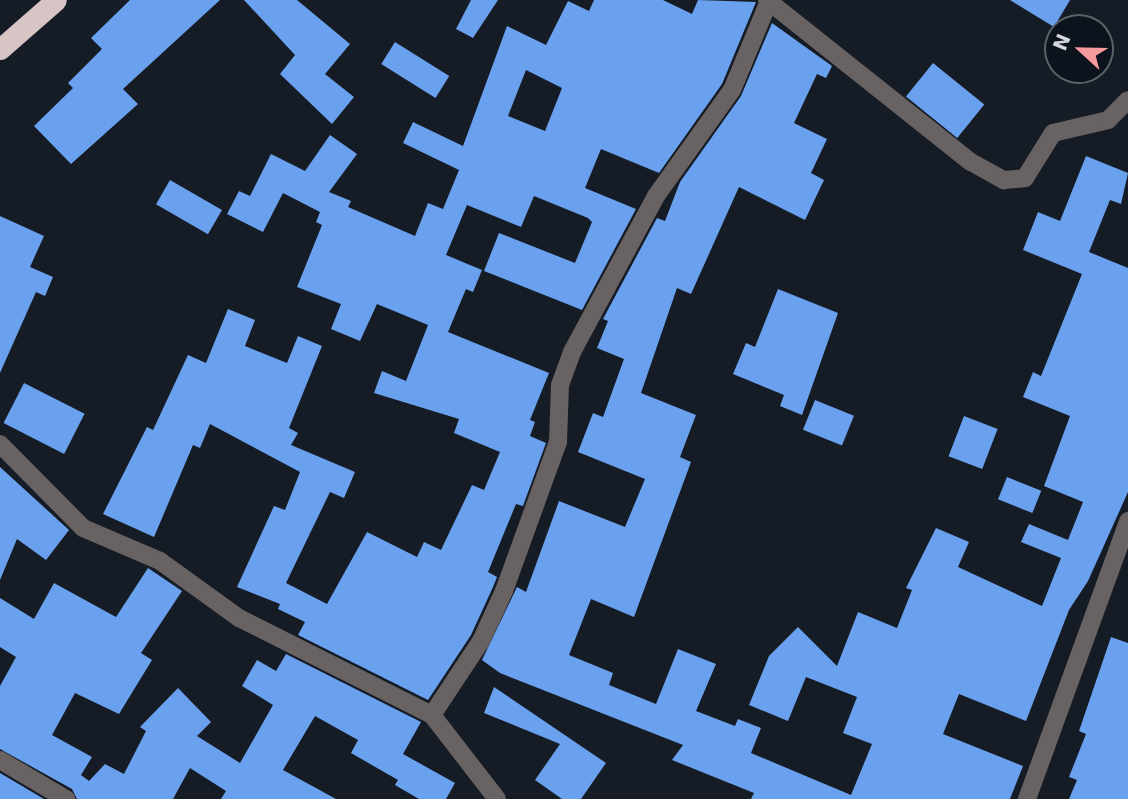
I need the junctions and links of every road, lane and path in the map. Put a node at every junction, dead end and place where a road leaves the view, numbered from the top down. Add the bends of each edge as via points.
1 (55, 0) edge
2 (768, 1) edge
3 (0, 49) edge
4 (1128, 100) edge
5 (0, 444) edge
6 (1128, 521) edge
7 (432, 715) junction
8 (0, 760) edge
9 (66, 799) edge
10 (497, 799) edge
11 (1027, 799) edge

1 - 3 highway
2 - 4 street via 971,162 1004,180 1025,178 1054,133 1108,120
2 - 7 street via 732,90 656,197 572,352 560,385 558,442 504,591 481,641
5 - 7 street via 83,528 160,561 239,618
6 - 11 street
7 - 10 street
8 - 9 street

